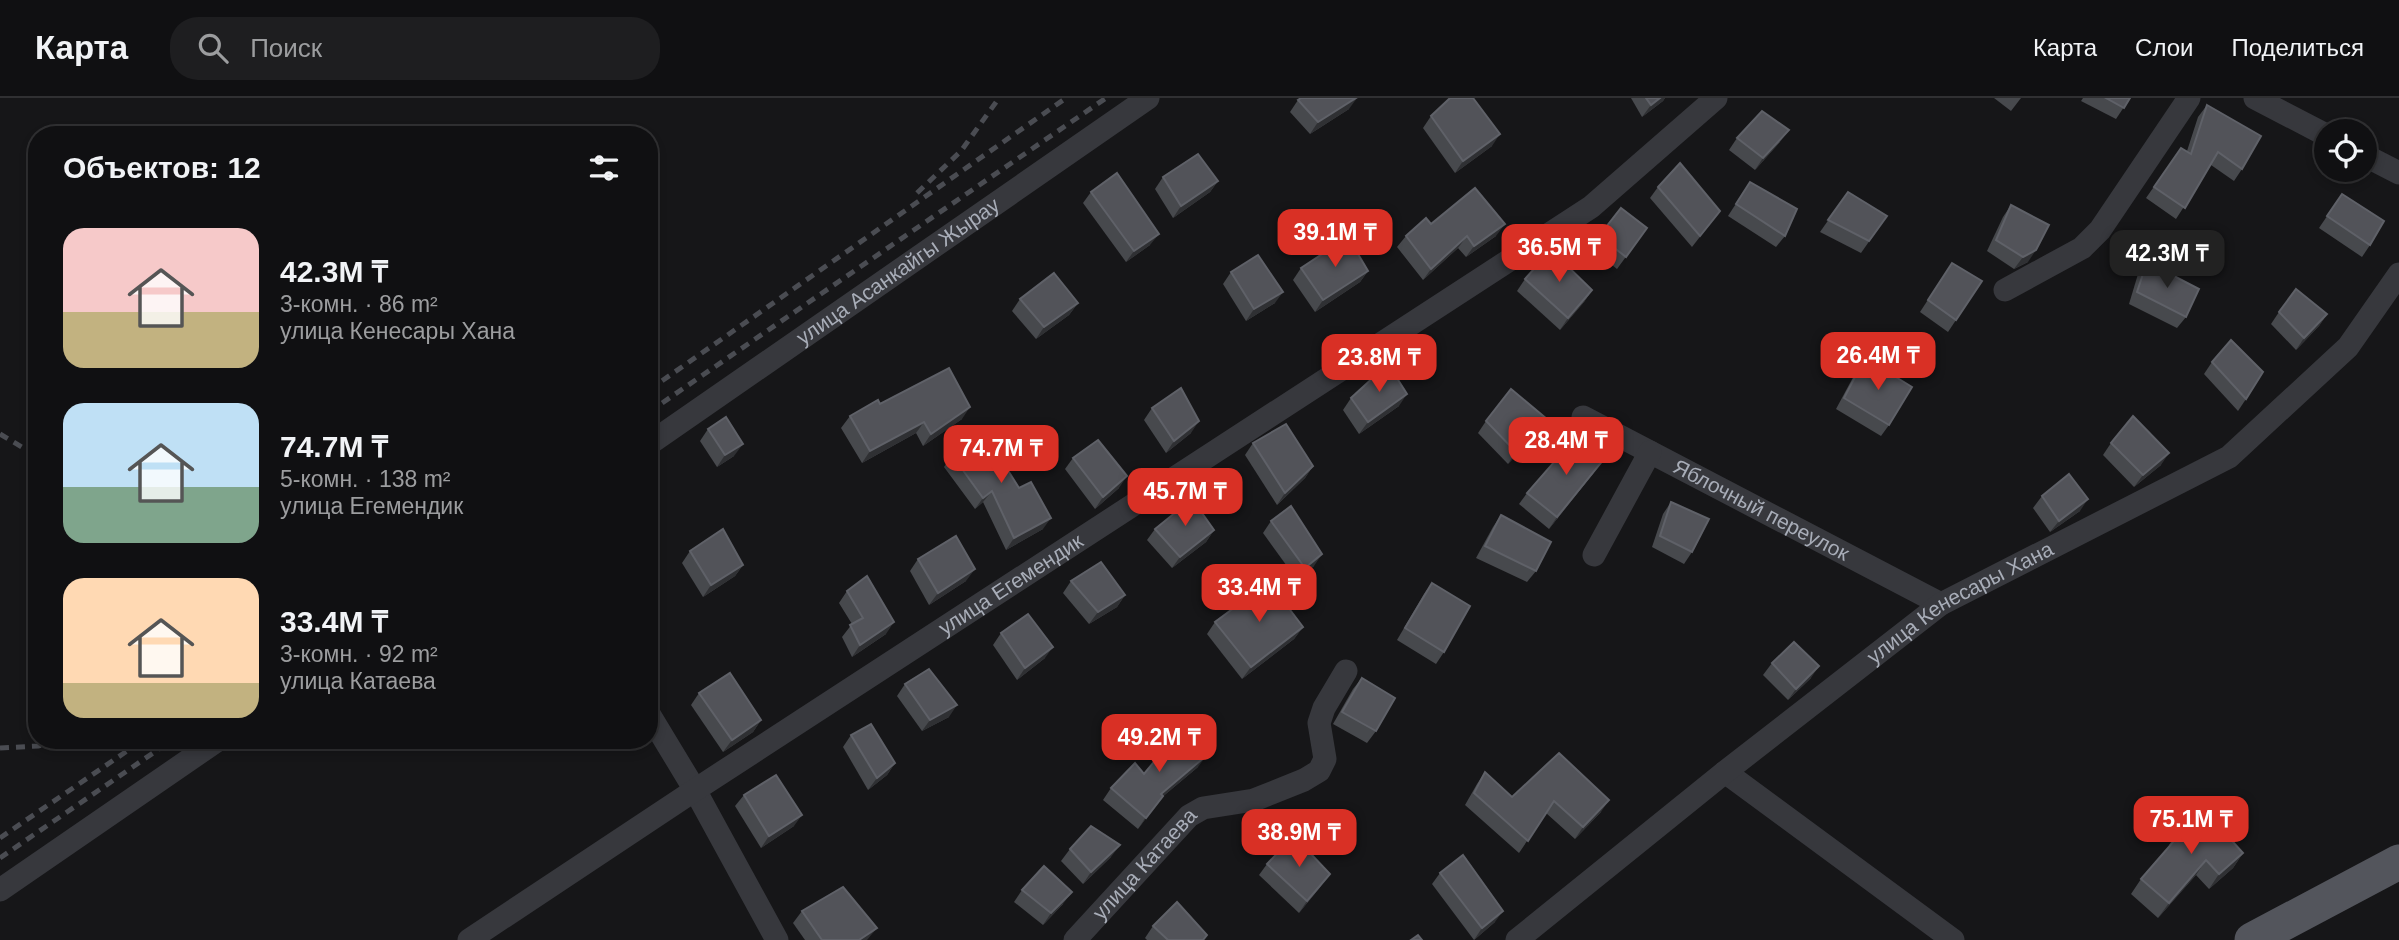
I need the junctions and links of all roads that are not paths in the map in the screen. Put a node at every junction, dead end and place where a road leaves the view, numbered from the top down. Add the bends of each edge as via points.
1 (1148, 98) edge
2 (1716, 98) edge
3 (2189, 98) edge
4 (2255, 98) edge
5 (2314, 129) edge
6 (2377, 162) edge
7 (2399, 173) edge
8 (2399, 274) edge
9 (2005, 290) dead end
10 (1583, 417) dead end
11 (658, 438) edge
12 (1650, 452) junction
13 (1594, 555) dead end
14 (1941, 604) junction
15 (1346, 671) dead end
16 (658, 729) edge
17 (205, 749) edge
18 (1725, 772) junction
19 (695, 790) junction
20 (2399, 862) edge
21 (0, 890) edge
22 (469, 940) edge
23 (777, 940) edge
24 (1076, 940) edge
25 (1517, 940) edge
26 (1953, 940) edge
27 (2252, 940) edge

1 - 11 street, улица Асанкайгы Жырау
2 - 19 street, улица Егемендик via 1591,207
3 - 9 street via 2100,230 2082,248
4 - 5 street
6 - 7 street
8 - 14 street, улица Кенесары Хана via 2348,347 2229,457
10 - 12 street, Яблочный переулок
12 - 13 street
12 - 14 street, Яблочный переулок
14 - 18 street, улица Кенесары Хана
15 - 24 street, улица Катаева via 1319,723 1325,759 1319,771 1254,800 1203,808 1189,816
16 - 19 street
17 - 21 street
18 - 25 street, улица Кенесары Хана
18 - 26 street
19 - 22 street, улица Егемендик
19 - 23 street
20 - 27 main road

